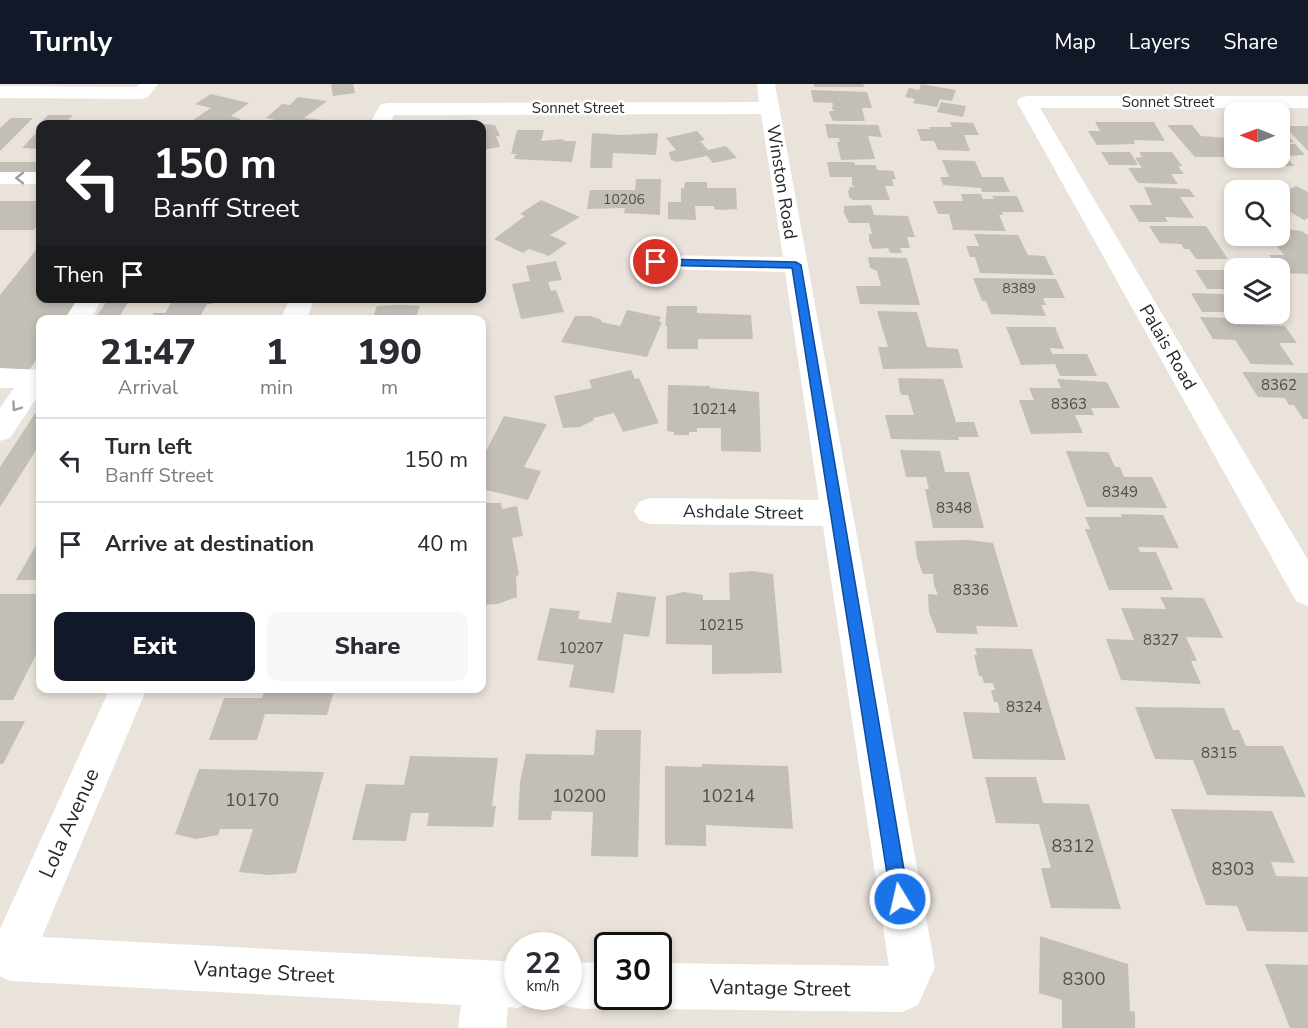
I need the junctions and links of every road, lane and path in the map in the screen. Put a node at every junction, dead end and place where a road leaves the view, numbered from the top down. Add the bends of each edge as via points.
1 (145, 88) edge
2 (0, 92) edge
3 (768, 96) edge
4 (1027, 102) joint
5 (1308, 102) edge
6 (383, 117) edge
7 (0, 178) edge
8 (36, 178) edge
9 (656, 262) dead end
10 (796, 265) junction
11 (36, 375) edge
12 (0, 378) edge
13 (36, 378) edge
14 (0, 430) edge
15 (650, 511) dead end
16 (837, 513) junction
17 (1308, 591) edge
18 (127, 693) edge
19 (10, 958) joint
20 (502, 984) edge
21 (672, 986) edge
22 (902, 989) joint
23 (482, 1028) edge

1 - 2 street
3 - 6 street, Sonnet Street
3 - 10 street, Winston Road
4 - 5 street, Sonnet Street
4 - 17 street, Palais Road
8 -> 7 street
9 - 10 street
10 - 16 street, Winston Road
11 - 12 street
13 -> 14 street
15 - 16 street, Ashdale Street
16 - 22 street, Winston Road via 912,967
18 - 19 street, Lola Avenue
19 - 20 street, Vantage Street
20 - 23 street
21 - 22 street, Vantage Street

